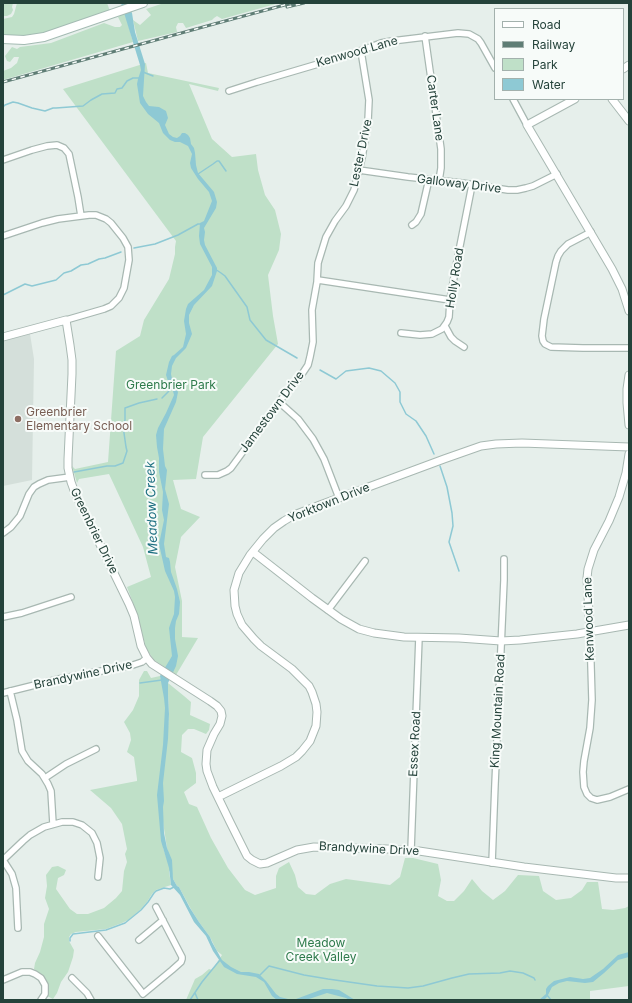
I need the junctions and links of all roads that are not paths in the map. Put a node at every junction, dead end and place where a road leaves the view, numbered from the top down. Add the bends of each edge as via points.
1 (143, 3) edge
2 (425, 36) junction
3 (3, 39) edge
4 (361, 52) junction
5 (494, 66) edge
6 (230, 91) dead end
7 (514, 100) edge
8 (573, 100) edge
9 (613, 100) edge
10 (629, 121) edge
11 (528, 125) junction
12 (3, 160) edge
13 (359, 170) junction
14 (557, 174) junction
15 (429, 179) junction
16 (440, 180) junction
17 (472, 185) junction
18 (81, 216) junction
19 (412, 225) dead end
20 (591, 232) junction
21 (3, 236) edge
22 (318, 280) junction
23 (450, 300) junction
24 (629, 311) edge
25 (66, 320) junction
26 (445, 326) junction
27 (401, 333) dead end
28 (3, 337) edge
29 (464, 347) dead end
30 (629, 348) edge
31 (629, 375) edge
32 (279, 402) junction
33 (629, 425) edge
34 (629, 447) edge
35 (629, 454) edge
36 (205, 476) dead end
37 (70, 477) junction
38 (339, 498) junction
39 (3, 533) edge
40 (253, 552) junction
41 (504, 559) dead end
42 (365, 561) dead end
43 (71, 597) dead end
44 (328, 610) junction
45 (3, 617) edge
46 (629, 625) edge
47 (590, 632) junction
48 (419, 637) junction
49 (501, 640) junction
50 (147, 658) junction
51 (10, 691) junction
52 (3, 693) edge
53 (96, 749) dead end
54 (45, 778) junction
55 (629, 789) edge
56 (218, 797) junction
57 (53, 824) junction
58 (411, 850) junction
59 (3, 860) edge
60 (492, 863) junction
61 (98, 877) dead end
62 (629, 878) edge
63 (156, 907) dead end
64 (163, 920) junction
65 (18, 928) dead end
66 (98, 936) dead end
67 (139, 940) dead end
68 (72, 978) dead end
69 (3, 980) edge
70 (143, 997) edge
71 (41, 1000) edge
72 (91, 1000) edge

1 - 3 main road via 44,38
2 - 4 street, Kenwood Lane via 381,43
2 - 5 street, Kenwood Lane via 458,33 473,36 481,43
2 - 16 street, Carter Lane via 441,149
4 - 6 street, Kenwood Lane
4 - 13 street, Lester Drive via 369,111
7 - 11 street
8 - 11 street
9 - 10 street
11 - 14 street
12 - 18 street via 47,146 57,145 64,148 69,154
13 - 15 street, Galloway Drive
13 - 22 street, Lester Drive via 351,197 326,237 318,263
14 - 17 street, Galloway Drive via 533,186 517,190
14 - 20 street
15 - 16 street, Galloway Drive
15 - 19 street via 421,214
16 - 17 street, Galloway Drive
17 - 23 street, Holly Road
18 - 21 street via 42,223
18 - 25 street via 96,216 111,223 126,242 129,260 124,288 116,302 104,310
20 - 24 street via 617,278
20 - 30 street via 568,244 558,256 542,338 545,344 551,347
22 - 23 street
22 - 32 street, Jamestown Drive via 312,310 313,342 308,365
23 - 26 street, Holly Road via 449,317
25 - 28 street
25 - 37 street, Greenbrier Drive via 72,360 68,460
26 - 27 street via 427,335
26 - 29 street via 451,337
31 - 33 street
32 - 36 street, Jamestown Drive via 231,468 223,473
32 - 38 street via 298,419 313,439 324,459
34 - 38 street, Yorktown Drive via 522,443 481,446
35 - 47 street, Kenwood Lane via 619,497 594,550 588,570
37 - 39 street via 48,480 34,487 20,516
37 - 50 street, Greenbrier Drive via 75,493 129,604
38 - 40 street, Yorktown Drive via 284,521 267,535
40 - 44 street
40 - 56 street, Yorktown Drive via 242,566 236,582 234,599 237,614 242,625 254,639 309,686 316,704 317,719 310,741 296,757
41 - 49 street, King Mountain Road
42 - 44 street
43 - 45 street
44 - 48 street via 366,631
46 - 47 street
47 - 49 street
47 - 55 street, Kenwood Lane via 592,700 583,784 591,798 597,800 610,798
48 - 49 street
48 - 58 street, Essex Road
49 - 60 street, King Mountain Road
50 - 51 street, Brandywine Drive via 133,665
50 - 56 street, Brandywine Drive via 210,700 221,712 220,724 206,757 207,771
51 - 52 street, Brandywine Drive
51 - 54 street via 22,751
53 - 54 street
54 - 57 street via 51,792
56 - 58 street, Brandywine Drive via 247,856 260,864 297,850 314,847
57 - 59 street via 30,834
57 - 61 street via 72,822 82,825 92,833 99,850
58 - 60 street, Brandywine Drive
59 - 65 street via 12,874 16,888
60 - 62 street, Brandywine Drive
63 - 64 street
64 - 67 street
64 - 70 street via 182,959
66 - 70 street
68 - 72 street
69 - 71 street via 22,972 34,974 41,978 45,985 45,994

